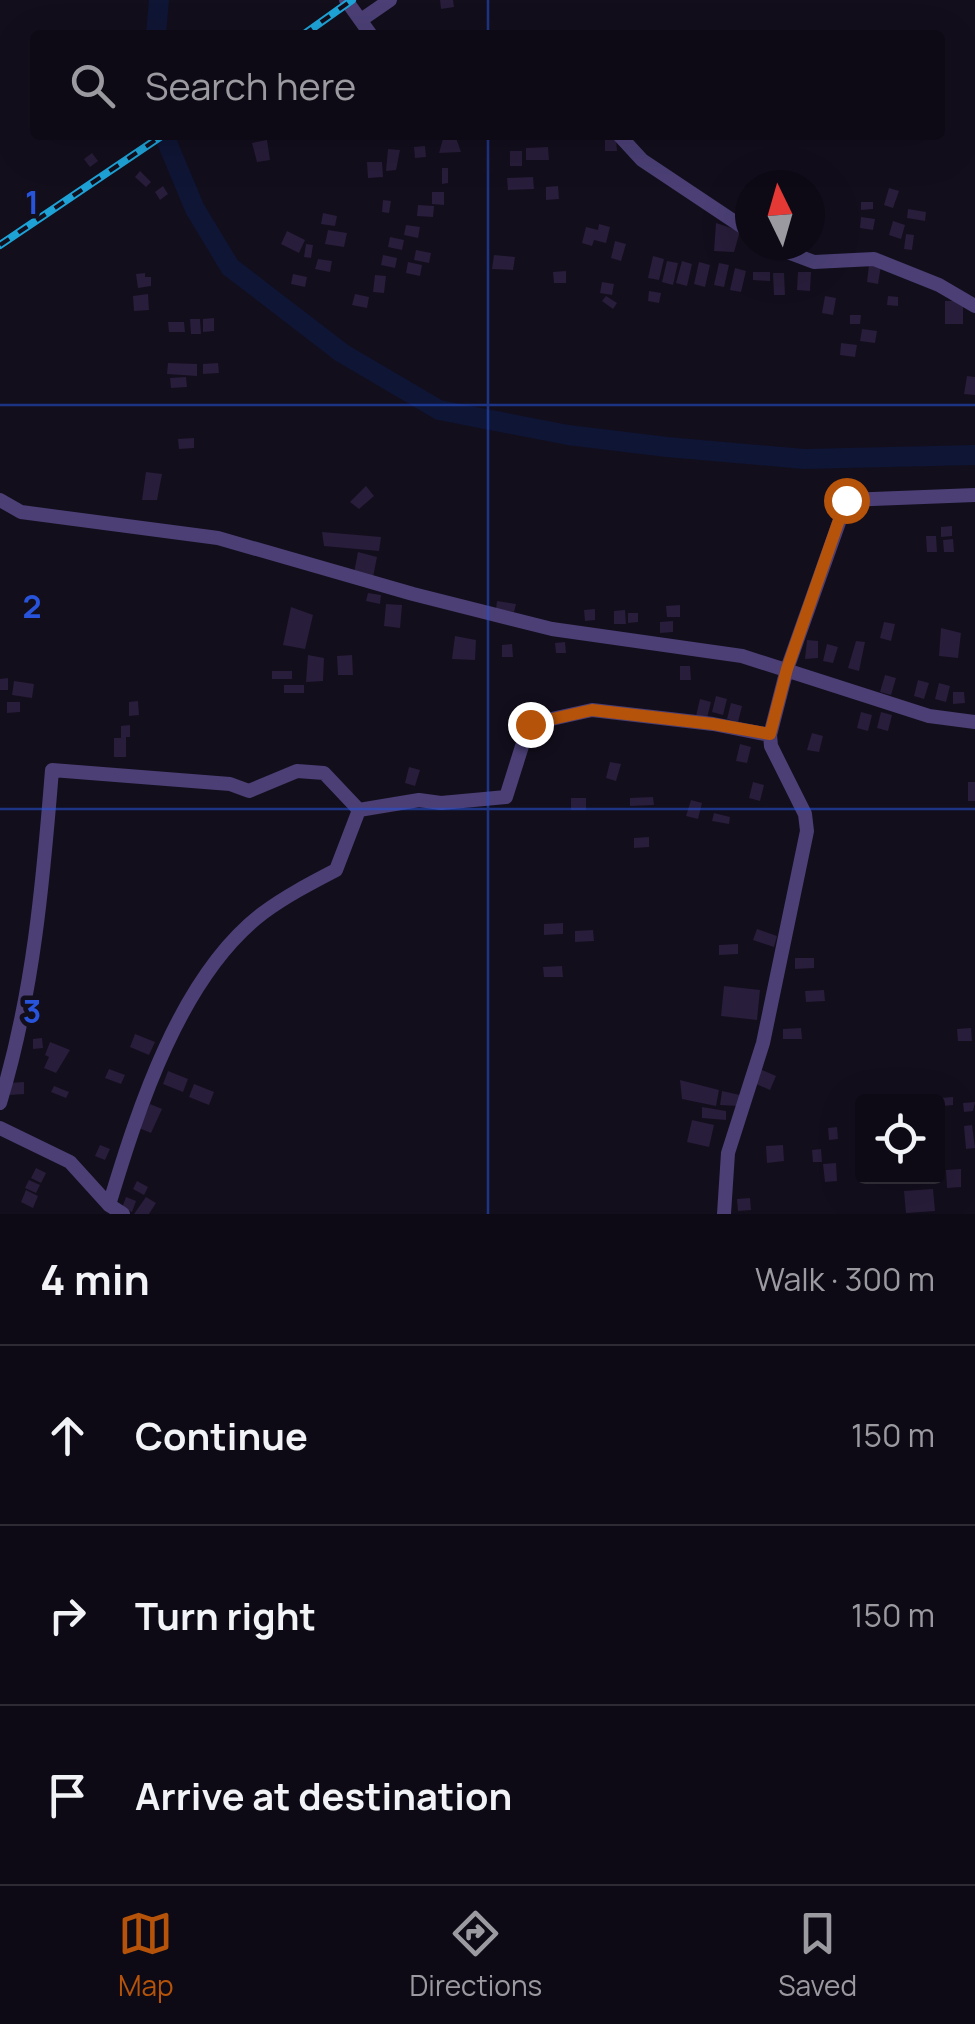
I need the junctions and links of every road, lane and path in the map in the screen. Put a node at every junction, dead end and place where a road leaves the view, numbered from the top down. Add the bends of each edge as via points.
1 (346, 0) edge
2 (390, 0) edge
3 (361, 20) junction
4 (368, 30) edge
5 (624, 140) edge
6 (735, 222) edge
7 (809, 260) edge
8 (975, 306) edge
9 (975, 496) edge
10 (0, 500) edge
11 (787, 669) junction
12 (975, 722) edge
13 (770, 734) junction
14 (358, 810) junction
15 (0, 1103) edge
16 (0, 1128) edge
17 (109, 1205) junction
18 (123, 1214) edge
19 (724, 1214) edge

1 - 3 street
2 - 3 street
3 - 4 street
5 - 6 street via 642,160
7 - 8 street via 874,259 940,284
9 - 11 street via 846,500
10 - 11 street via 21,512 218,538 552,628 742,656
11 - 12 street via 929,716
11 - 13 street
13 - 14 street via 592,710 530,724 506,797
13 - 19 street via 775,760 806,814 807,831 763,1044 728,1153
14 - 15 street via 324,773 298,771 249,791 52,770 41,904 18,1046
14 - 17 street via 336,870 260,915 206,978 146,1093
16 - 17 street via 70,1162
17 - 18 street

